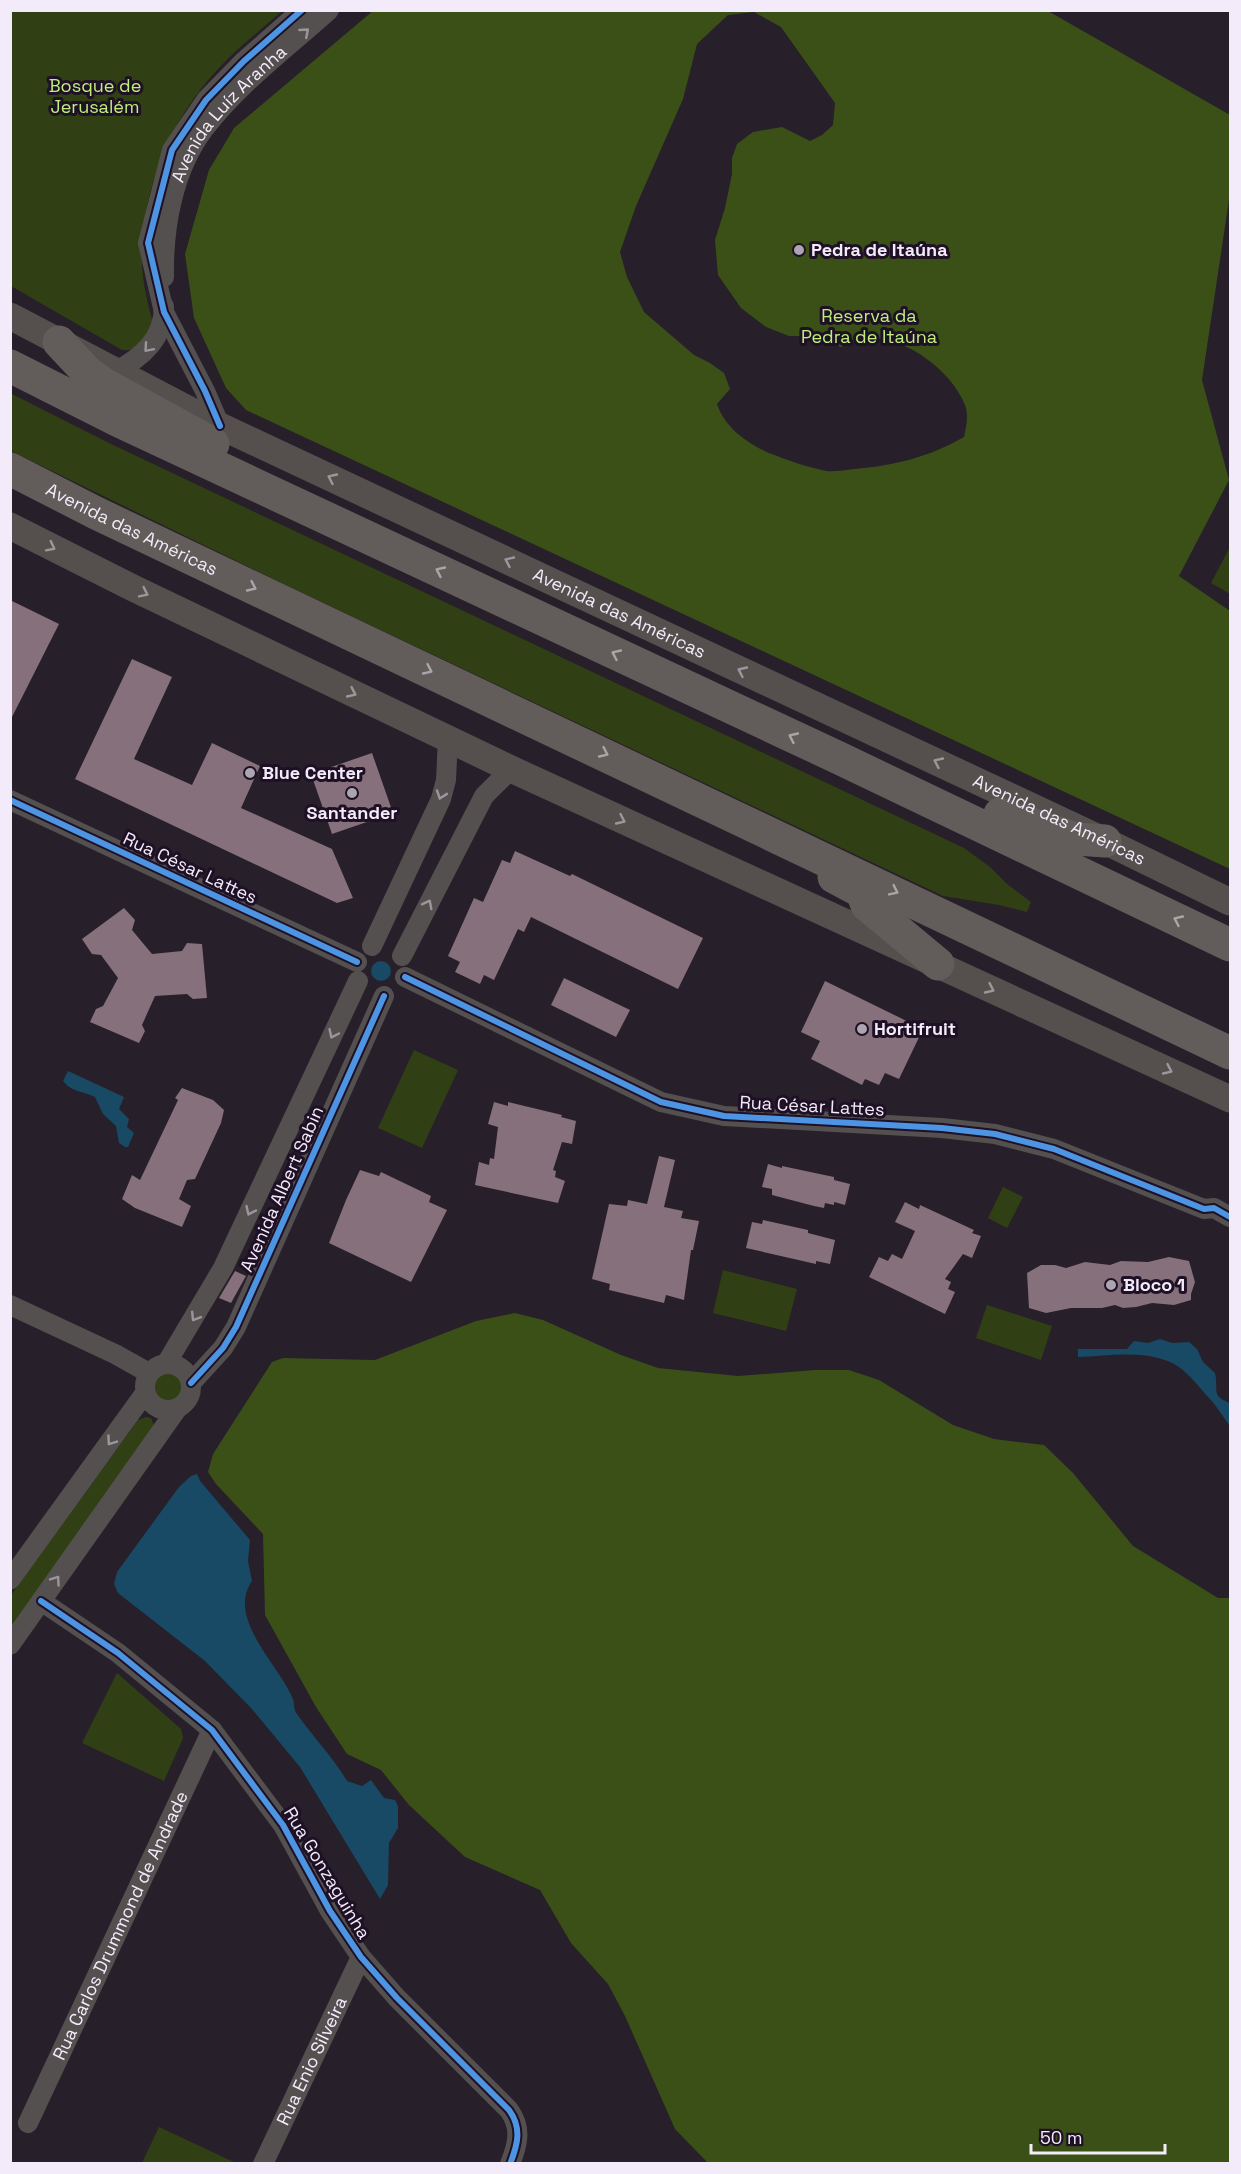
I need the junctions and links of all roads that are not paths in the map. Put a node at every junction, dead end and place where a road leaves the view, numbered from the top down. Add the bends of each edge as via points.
1 (302, 10) edge
2 (329, 10) edge
3 (164, 312) junction
4 (10, 316) edge
5 (59, 342) junction
6 (10, 366) edge
7 (115, 372) junction
8 (220, 426) junction
9 (10, 469) edge
10 (10, 490) edge
11 (285, 499) junction
12 (96, 513) junction
13 (10, 526) edge
14 (447, 738) junction
15 (839, 758) junction
16 (511, 769) junction
17 (10, 800) edge
18 (772, 833) junction
19 (1105, 841) junction
20 (1230, 902) edge
21 (1230, 945) edge
22 (372, 946) junction
23 (402, 956) junction
24 (938, 964) junction
25 (357, 972) junction
26 (405, 977) junction
27 (384, 996) junction
28 (1230, 1053) edge
29 (1230, 1099) edge
30 (1230, 1217) edge
31 (10, 1305) edge
32 (157, 1369) junction
33 (191, 1383) junction
34 (145, 1393) junction
35 (177, 1409) junction
36 (17, 1559) edge
37 (10, 1580) edge
38 (41, 1601) junction
39 (10, 1645) edge
40 (212, 1730) junction
41 (361, 1957) junction
42 (28, 2122) dead end
43 (263, 2163) edge
44 (510, 2163) edge

1 - 3 street, Avenida Luíz Aranha via 206,100 172,150 148,243
3 -> 2 street, Avenida Luíz Aranha via 164,250 171,203 184,163 202,131 231,98
3 -> 7 street, Avenida Luíz Aranha via 156,339 148,350
3 - 8 street, Avenida Luíz Aranha
4 - 5 main road, Avenida das Américas
5 - 7 main road, Avenida das Américas
5 - 11 highway via 102,383 256,470
6 - 11 highway
7 - 8 main road, Avenida das Américas
19 -> 8 main road, Avenida das Américas
9 - 12 highway, Avenida das Américas
10 - 12 highway via 63,510
15 -> 11 highway
12 -> 18 highway, Avenida das Américas
13 -> 14 main road
14 - 16 main road
14 -> 22 street via 446,780 441,799
15 - 19 highway via 878,765 1055,834
21 -> 15 highway
23 -> 16 street via 484,796
16 -> 24 main road
17 - 25 street, Rua César Lattes
18 - 24 highway via 805,862 862,892 867,905
18 -> 28 highway, Avenida das Américas
19 - 20 main road, Avenida das Américas
22 - 23 street via 388,946
22 - 25 street via 360,956
23 - 26 street
24 -> 29 main road
25 - 27 street via 368,993
25 -> 32 street, Avenida Albert Sabin via 223,1268
26 - 27 street via 397,990
26 - 30 street, Rua César Lattes via 661,1102 724,1116 995,1134 1054,1149
27 - 33 street, Avenida Albert Sabin via 236,1327 223,1348
31 - 32 street via 115,1354
32 - 33 street via 172,1364 184,1371
32 - 34 street via 145,1379
33 - 35 street via 190,1396
34 - 35 street via 161,1410
34 -> 36 street
38 -> 35 street
36 - 37 street
38 - 39 street
38 - 40 street, Rua Gonzaguinha via 118,1653
40 - 41 street, Rua Gonzaguinha via 283,1825 330,1911
40 - 42 street, Rua Carlos Drummond de Andrade
41 - 43 street, Rua Enio Silveira
41 - 44 street, Rua Gonzaguinha via 509,2110 518,2130

